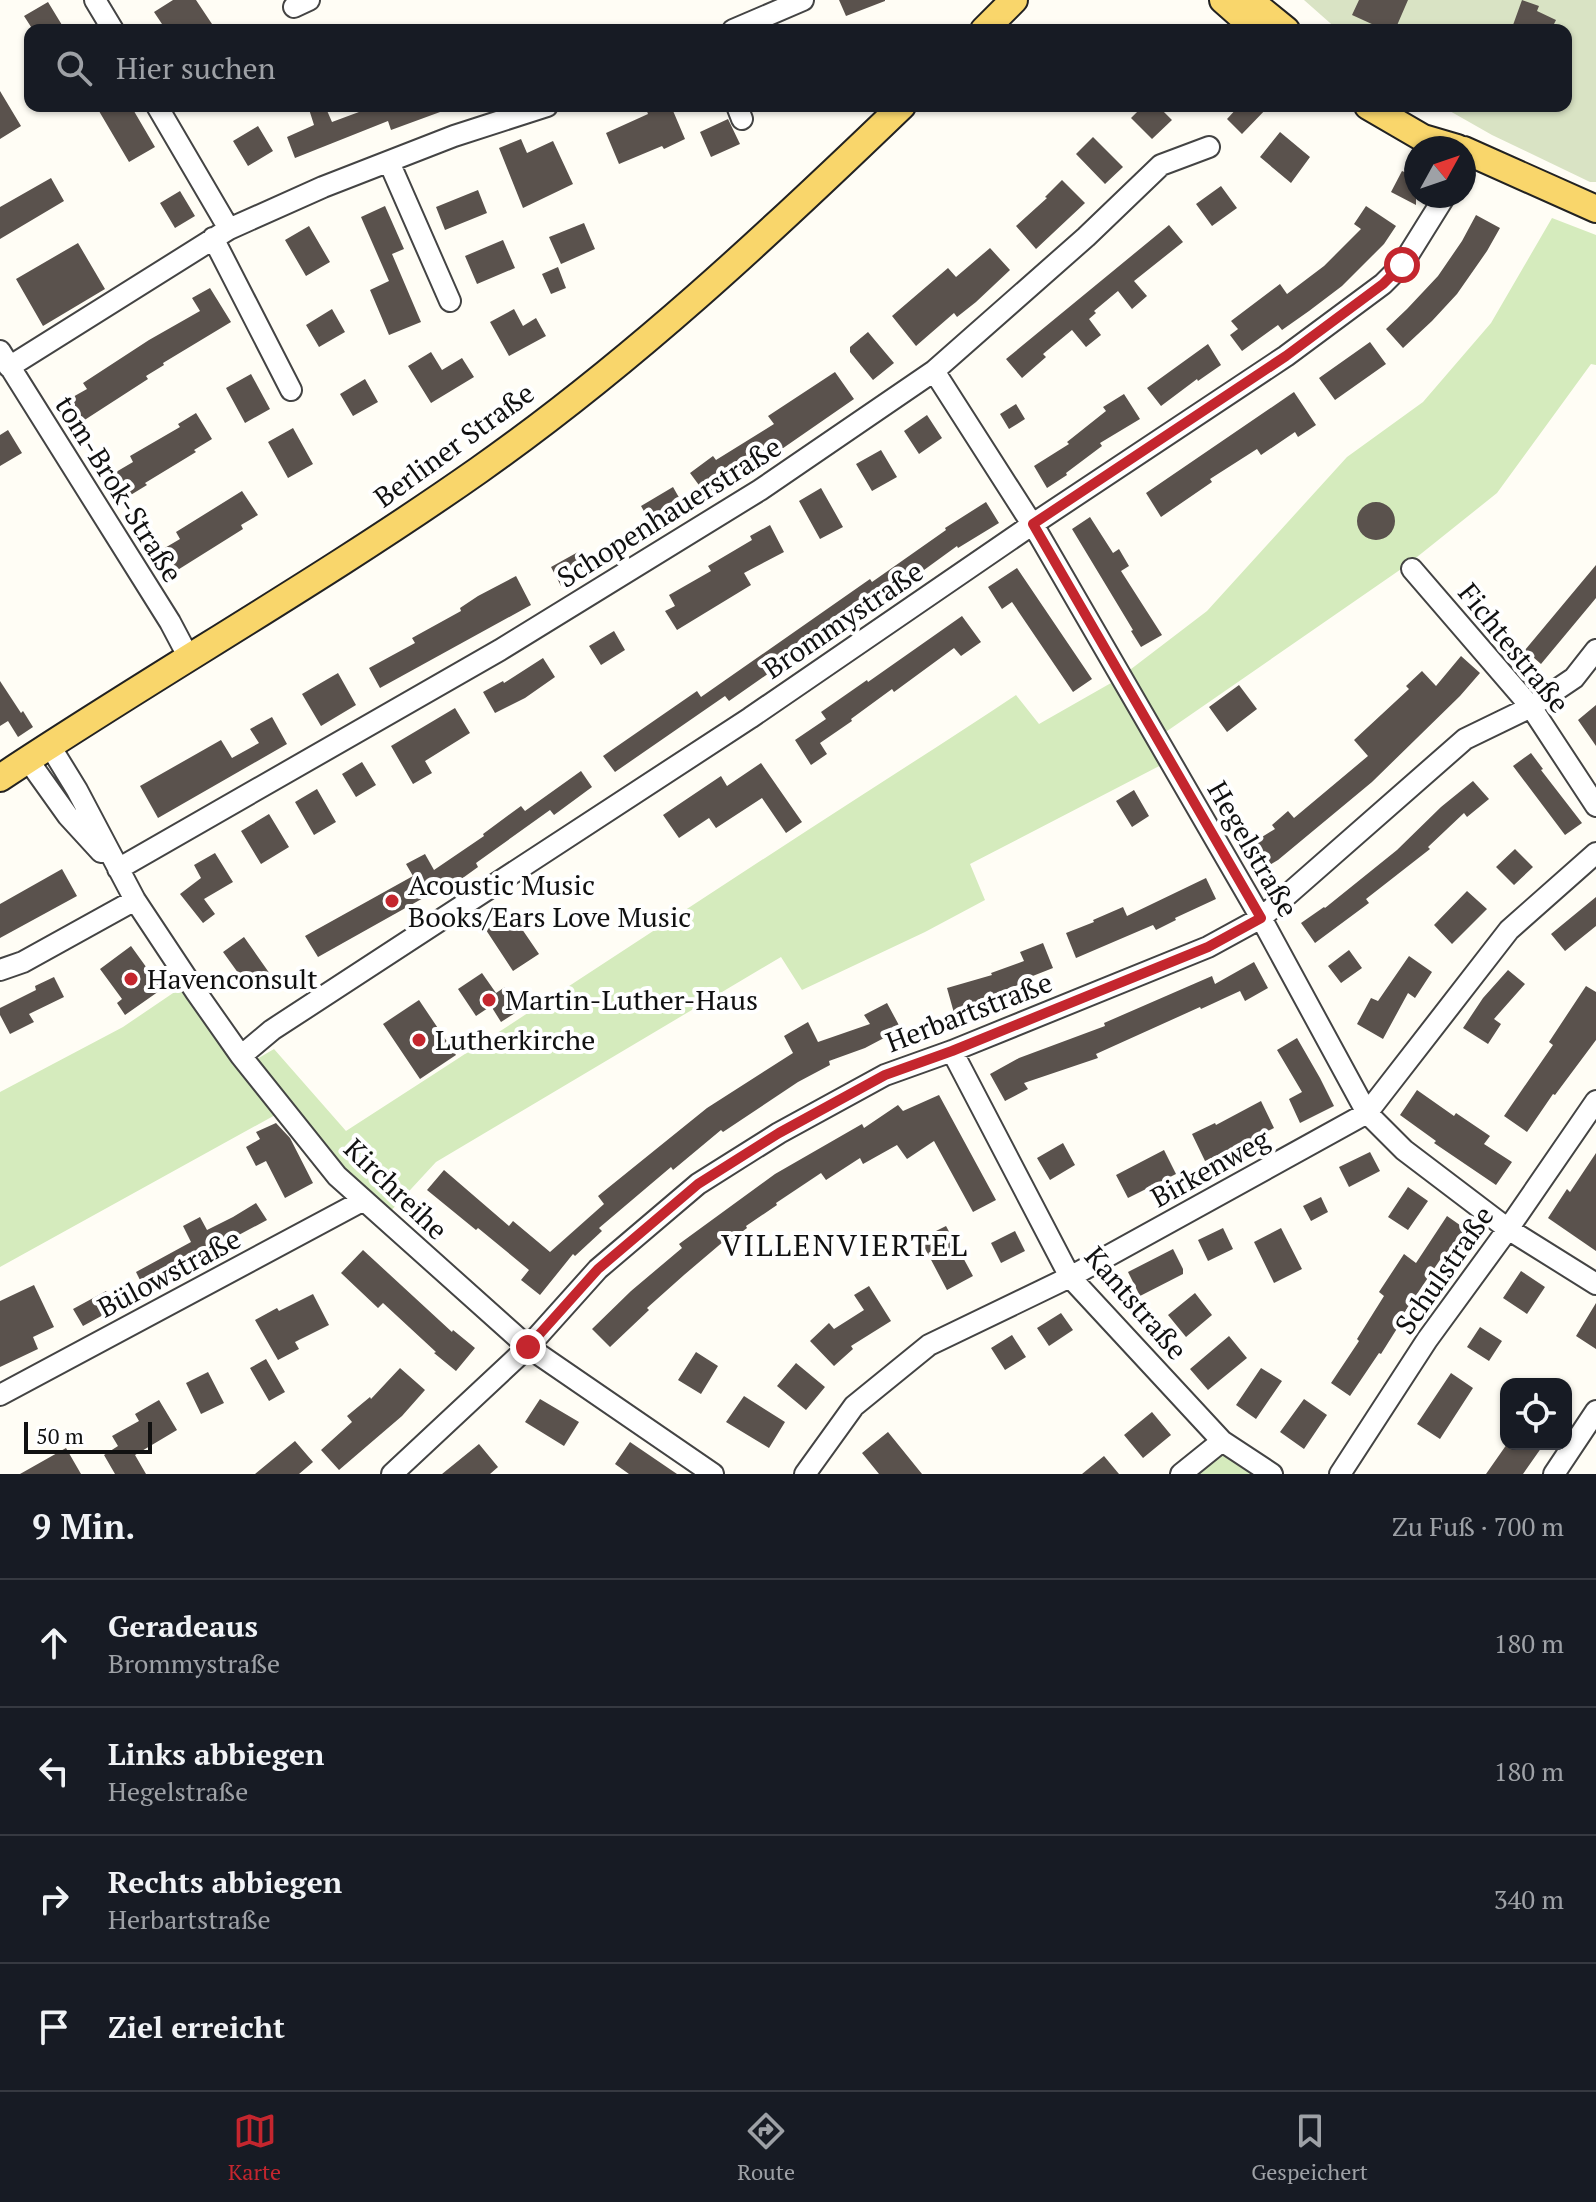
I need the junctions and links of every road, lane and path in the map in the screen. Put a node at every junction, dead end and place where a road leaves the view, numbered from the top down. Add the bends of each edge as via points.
1 (95, 0) edge
2 (803, 0) edge
3 (1014, 0) edge
4 (1223, 0) edge
5 (1249, 0) edge
6 (109, 24) edge
7 (747, 24) edge
8 (990, 24) edge
9 (1250, 24) edge
10 (1279, 24) edge
11 (160, 112) edge
12 (528, 112) edge
13 (896, 112) edge
14 (1378, 112) edge
15 (1414, 112) edge
16 (1420, 136) edge
17 (1445, 136) edge
18 (1209, 147) dead end
19 (1476, 159) edge
20 (389, 162) junction
21 (1438, 208) edge
22 (1596, 209) edge
23 (221, 233) junction
24 (450, 301) dead end
25 (5, 359) edge
26 (934, 371) junction
27 (291, 390) dead end
28 (1033, 524) junction
29 (1412, 569) dead end
30 (1596, 650) edge
31 (189, 658) junction
32 (1531, 707) junction
33 (39, 753) junction
34 (0, 778) edge
35 (1596, 806) edge
36 (1596, 853) edge
37 (118, 869) junction
38 (135, 900) junction
39 (1261, 918) junction
40 (0, 970) edge
41 (952, 1051) junction
42 (241, 1056) junction
43 (1596, 1101) edge
44 (1367, 1113) junction
45 (364, 1200) junction
46 (1508, 1229) junction
47 (1070, 1277) junction
48 (1596, 1284) edge
49 (528, 1347) junction
50 (0, 1395) edge
51 (1596, 1411) edge
52 (1222, 1441) junction
53 (392, 1474) edge
54 (713, 1474) edge
55 (805, 1474) edge
56 (1181, 1474) edge
57 (1272, 1474) edge
58 (1340, 1474) edge
59 (1554, 1474) edge

1 - 6 street
2 - 7 street
3 - 8 main road
4 - 9 main road
5 - 10 main road
11 - 23 street
12 - 20 street
13 - 31 main road, Berliner Straße via 718,278 516,443
14 - 16 main road
15 - 17 main road
18 - 26 street, Schopenhauerstraße via 1161,165
19 - 22 main road
20 - 23 street
20 - 24 street
21 - 28 street, Brommystraße via 1402,265 1383,284 1286,356
23 - 25 street
23 - 27 street
25 - 31 street, tom-Brok-Straße
26 - 28 street, Hegelstraße
26 - 37 street, Schopenhauerstraße via 620,578
28 - 39 street, Hegelstraße
28 - 42 street, Brommystraße via 750,718 272,1030
29 - 32 street, Fichtestraße
30 - 32 street, Herbartstraße via 1574,678
31 - 33 main road, Berliner Straße
32 - 35 street, Fichtestraße
32 - 39 street, Herbartstraße via 1465,739
33 - 34 main road, Berliner Straße
33 - 37 street, Kirchreihe via 77,790
36 - 44 street, Birkenweg via 1509,930
37 - 38 street, Kirchreihe
38 - 40 street
38 - 42 street, Kirchreihe
39 - 41 street, Herbartstraße via 1208,947
39 - 44 street, Hegelstraße
41 - 47 street, Kantstraße
41 - 49 street, Herbartstraße via 885,1075 698,1184 598,1269
42 - 45 street, Kirchreihe via 337,1176
43 - 46 street, Schulstraße
44 - 46 street, Hegelstraße via 1404,1150
44 - 47 street, Birkenweg
45 - 49 street, Kirchreihe
45 - 50 street, Bülowstraße
46 - 48 street, Hegelstraße
46 - 58 street, Schulstraße via 1427,1340
47 - 52 street, Kantstraße
47 - 55 street, Birkenweg via 929,1345 854,1406
49 - 53 street, Herbartstraße
49 - 54 street, Kirchreihe
51 - 59 street
52 - 56 street
52 - 57 street, Kantstraße

